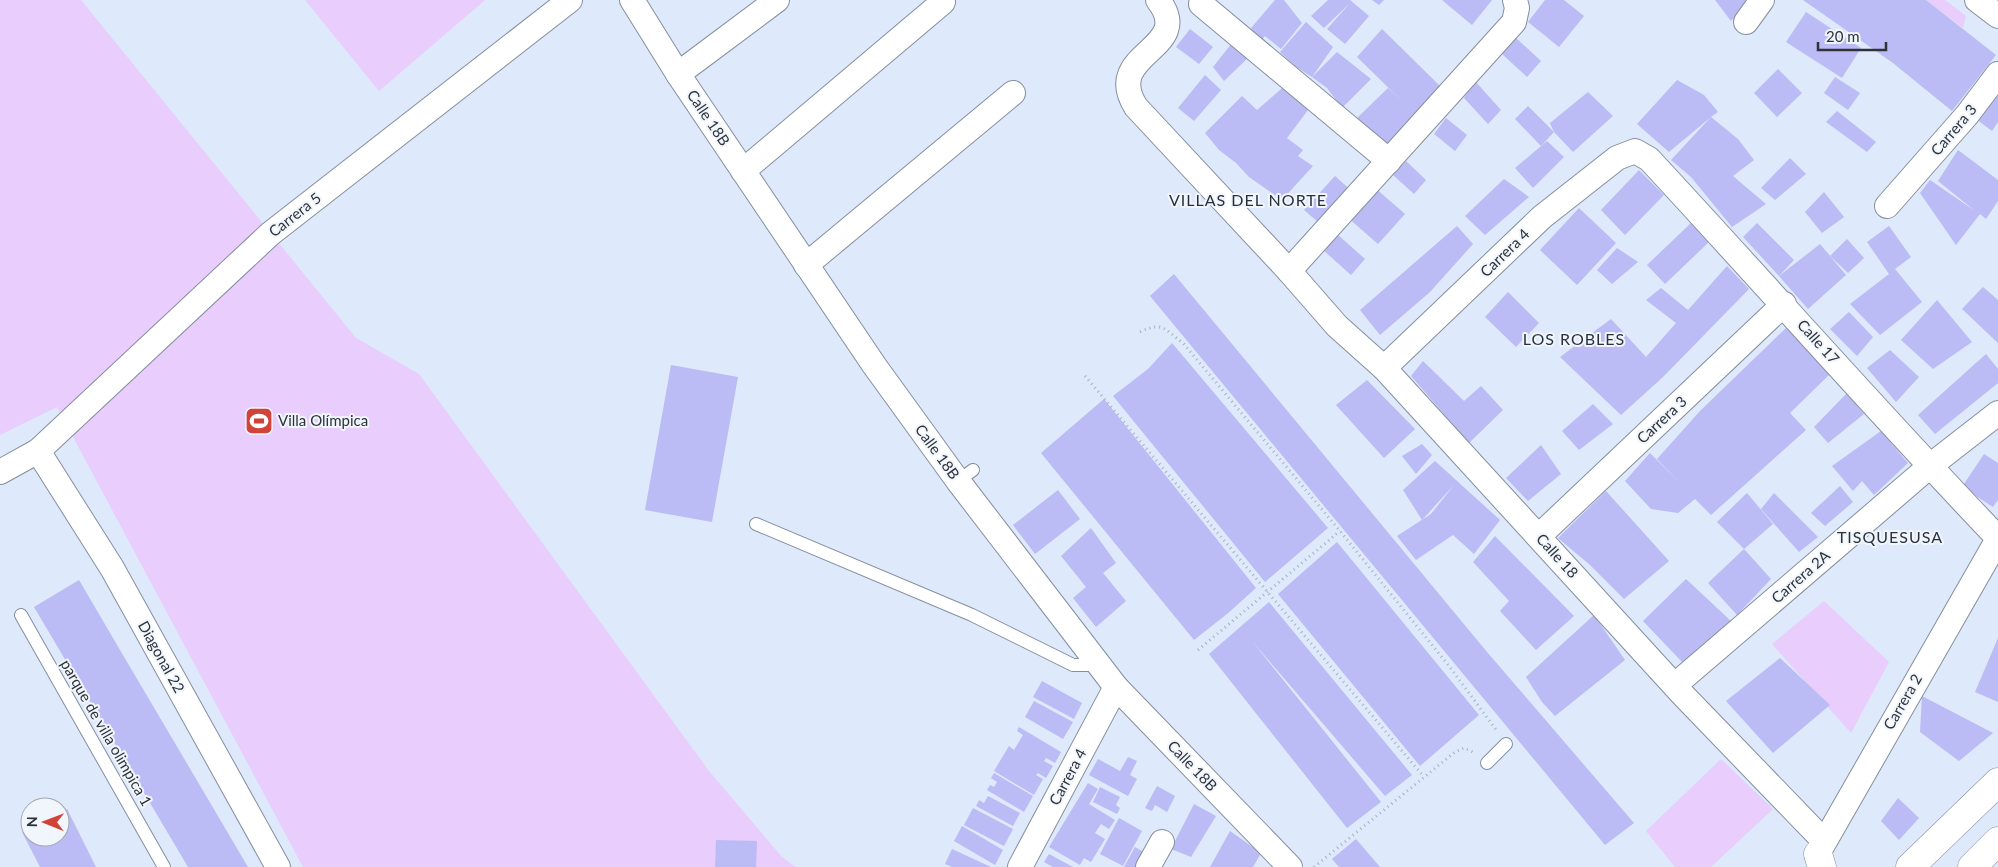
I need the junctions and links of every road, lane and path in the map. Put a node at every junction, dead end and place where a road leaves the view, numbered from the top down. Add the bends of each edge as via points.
1 (570, 0) edge
2 (632, 0) edge
3 (777, 0) edge
4 (942, 0) edge
5 (1158, 0) edge
6 (1515, 0) edge
7 (1762, 0) edge
8 (1977, 0) edge
9 (1201, 4) dead end
10 (1998, 16) edge
11 (1746, 22) dead end
12 (678, 74) junction
13 (1998, 74) edge
14 (1013, 93) dead end
15 (1635, 151) joint
16 (1389, 161) junction
17 (743, 171) junction
18 (1887, 206) dead end
19 (806, 265) junction
20 (1289, 271) junction
21 (1784, 304) junction
22 (1140, 332) dead end
23 (1384, 368) junction
24 (1085, 376) dead end
25 (1998, 413) edge
26 (38, 451) junction
27 (1930, 466) junction
28 (0, 472) edge
29 (756, 524) dead end
30 (1340, 531) junction
31 (1539, 536) junction
32 (1998, 538) edge
33 (1266, 591) junction
34 (21, 615) dead end
35 (1198, 650) dead end
36 (1099, 665) junction
37 (1675, 685) junction
38 (1116, 687) junction
39 (1506, 744) joint
40 (1487, 763) joint
41 (1424, 777) junction
42 (1998, 782) edge
43 (1998, 841) edge
44 (1162, 842) dead end
45 (1818, 857) edge
46 (1287, 866) edge
47 (164, 867) edge
48 (278, 867) edge
49 (1020, 867) edge
50 (1148, 867) edge
51 (1314, 867) edge
52 (1910, 867) edge
53 (1972, 867) edge

1 - 26 street, Carrera 5 via 270,234
2 - 12 street, Calle 18B
3 - 12 street
4 - 17 street
5 - 20 street, Calle 18 via 1164,8 1168,27 1164,36 1130,71 1128,95
6 - 16 street via 1514,22
7 - 11 street
8 - 10 street
9 - 16 street
12 - 17 street, Calle 18B
13 - 18 street, Carrera 3 via 1967,115
14 - 19 street
15 - 21 street, Calle 17 via 1649,159
15 - 23 street, Carrera 4 via 1617,158 1542,217
16 - 20 street
17 - 19 street, Calle 18B
19 - 36 street, Calle 18B via 874,365 965,476
20 - 23 street, Calle 18 via 1337,326
21 - 27 street, Calle 17
21 - 31 street, Carrera 3
22 - 30 path via 1154,325 1161,326 1183,343
23 - 31 street, Calle 18
24 - 33 path
25 - 27 street, Carrera 2A
26 - 28 street, Carrera 5
26 - 48 street, Diagonal 22 via 112,568
27 - 32 street, Calle 17
27 - 37 street, Carrera 2A
29 - 36 lane via 972,615 1073,665
30 - 33 path
30 - 39 path via 1449,666
31 - 37 street, Calle 18
32 - 45 street, Carrera 2
33 - 35 path
33 - 41 path
34 - 47 lane, parque de villa olimpica 1
36 - 38 street, Calle 18B
37 - 45 street, Calle 18
38 - 46 street, Calle 18B
38 - 49 street, Carrera 4
39 - 40 lane
40 - 41 path via 1464,748
41 - 51 path
42 - 52 main road
43 - 53 main road
44 - 50 street

